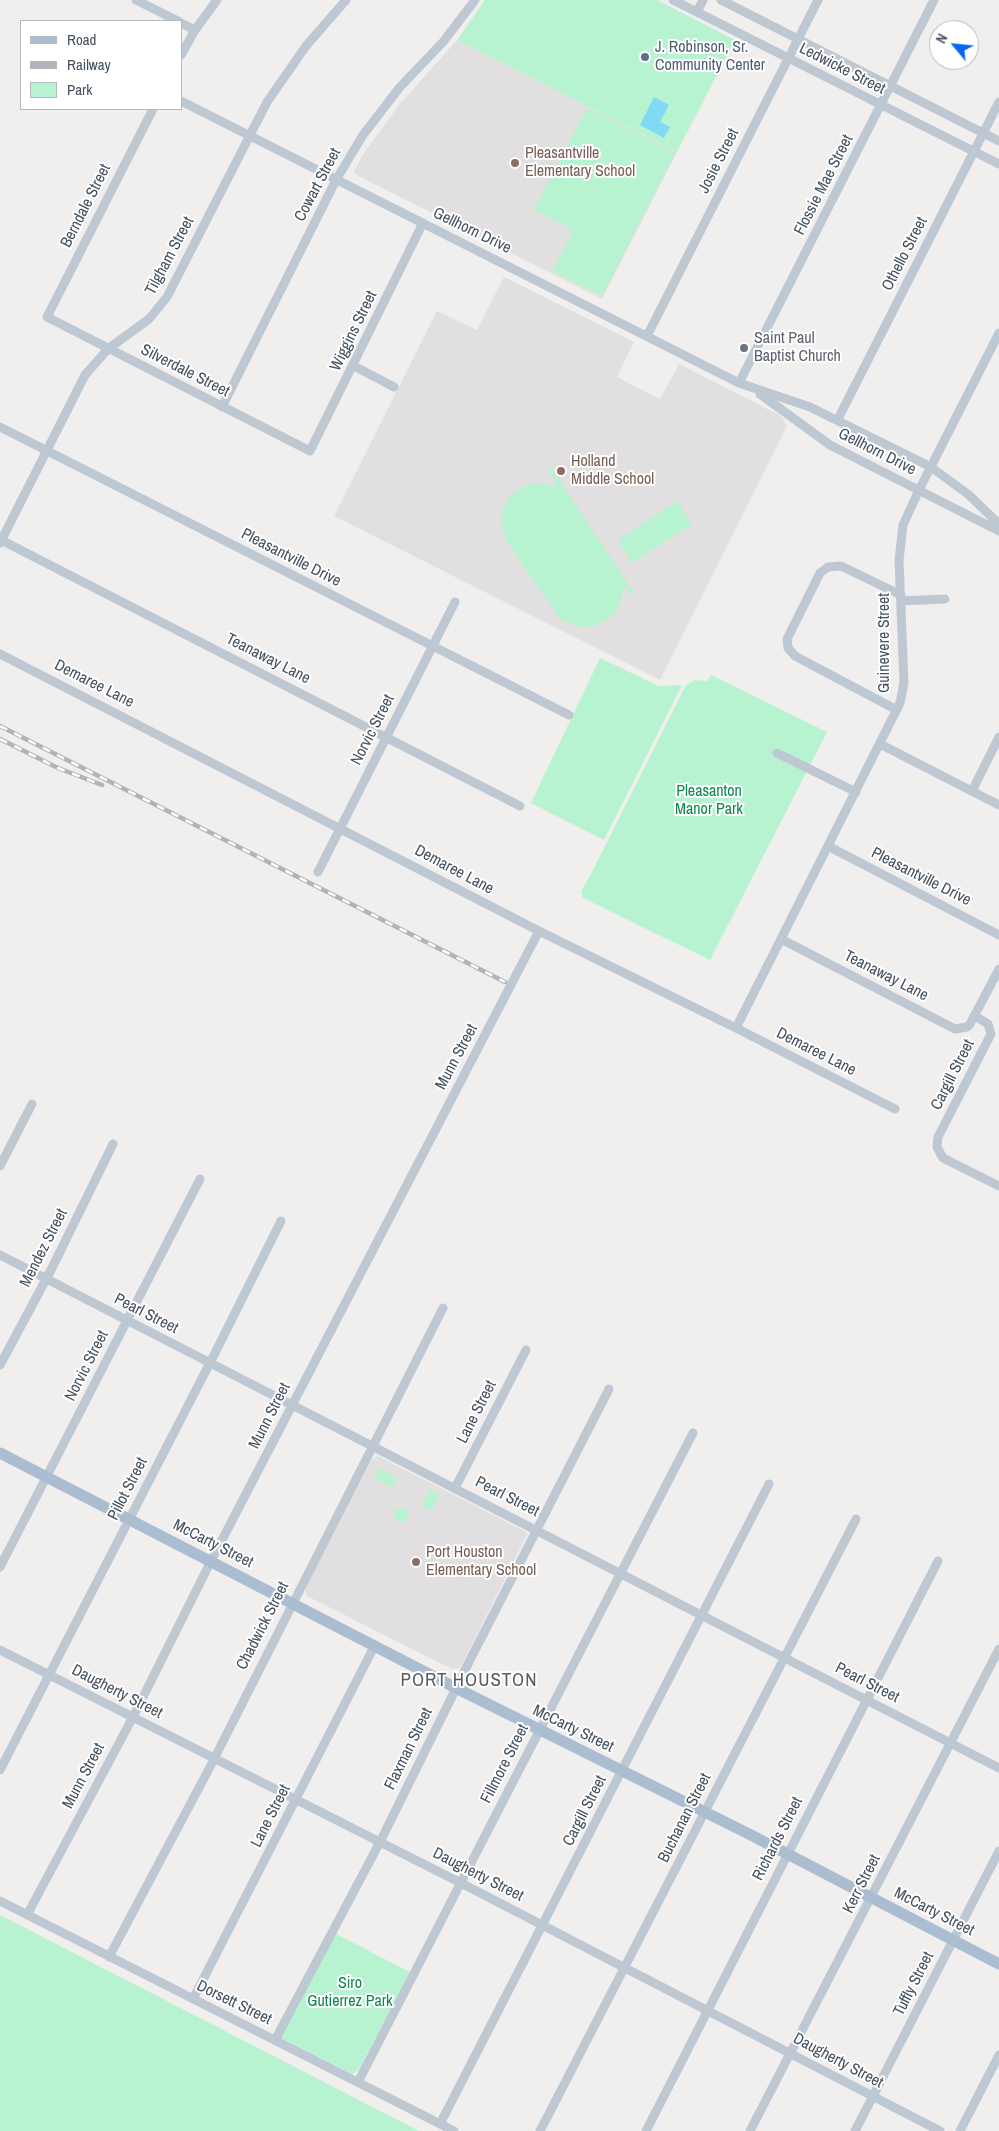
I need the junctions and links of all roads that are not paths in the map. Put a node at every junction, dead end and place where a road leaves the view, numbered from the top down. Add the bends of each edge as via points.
1 (136, 0) edge
2 (217, 0) edge
3 (346, 0) edge
4 (475, 0) edge
5 (673, 0) edge
6 (703, 0) edge
7 (721, 0) edge
8 (818, 0) edge
9 (934, 0) edge
10 (697, 12) junction
11 (176, 20) edge
12 (182, 23) edge
13 (195, 30) junction
14 (798, 39) junction
15 (182, 53) edge
16 (788, 59) junction
17 (891, 86) junction
18 (182, 102) edge
19 (999, 102) edge
20 (881, 106) junction
21 (152, 110) edge
22 (983, 133) junction
23 (249, 136) junction
24 (999, 141) edge
25 (974, 152) junction
26 (999, 164) edge
27 (336, 180) junction
28 (423, 224) junction
29 (47, 317) joint
30 (999, 333) edge
31 (647, 336) junction
32 (108, 349) junction
33 (354, 366) junction
34 (739, 383) junction
35 (750, 386) junction
36 (394, 387) dead end
37 (222, 407) junction
38 (838, 419) junction
39 (0, 427) edge
40 (46, 450) junction
41 (310, 451) joint
42 (931, 467) junction
43 (919, 490) junction
44 (999, 524) edge
45 (999, 530) edge
46 (1, 542) edge
47 (901, 598) junction
48 (945, 599) dead end
49 (456, 602) dead end
50 (432, 647) junction
51 (0, 654) edge
52 (897, 710) junction
53 (568, 715) dead end
54 (386, 736) junction
55 (999, 737) edge
56 (880, 744) junction
57 (777, 753) dead end
58 (972, 791) junction
59 (856, 792) junction
60 (520, 806) dead end
61 (999, 806) edge
62 (340, 827) junction
63 (828, 846) junction
64 (318, 872) dead end
65 (539, 931) junction
66 (999, 935) edge
67 (781, 939) junction
68 (999, 969) edge
69 (975, 1016) junction
70 (736, 1028) junction
71 (32, 1104) dead end
72 (895, 1109) dead end
73 (113, 1144) dead end
74 (0, 1166) edge
75 (200, 1179) dead end
76 (999, 1186) edge
77 (281, 1221) dead end
78 (0, 1255) edge
79 (46, 1279) junction
80 (442, 1308) dead end
81 (127, 1321) junction
82 (526, 1350) dead end
83 (210, 1364) junction
84 (0, 1365) edge
85 (609, 1389) dead end
86 (293, 1404) junction
87 (693, 1433) dead end
88 (372, 1445) junction
89 (0, 1453) edge
90 (48, 1476) junction
91 (770, 1484) dead end
92 (455, 1488) junction
93 (856, 1519) dead end
94 (130, 1520) junction
95 (537, 1530) junction
96 (211, 1561) junction
97 (938, 1561) dead end
98 (0, 1568) edge
99 (621, 1573) junction
100 (291, 1602) junction
101 (702, 1616) junction
102 (374, 1645) junction
103 (999, 1649) edge
104 (0, 1650) edge
105 (785, 1659) junction
106 (50, 1674) junction
107 (456, 1688) junction
108 (866, 1699) junction
109 (133, 1717) junction
110 (539, 1730) junction
111 (951, 1743) junction
112 (214, 1759) junction
113 (999, 1768) edge
114 (0, 1770) edge
115 (623, 1771) junction
116 (296, 1800) junction
117 (705, 1812) junction
118 (380, 1842) junction
119 (999, 1851) edge
120 (787, 1854) junction
121 (461, 1883) junction
122 (871, 1898) junction
123 (0, 1901) edge
124 (27, 1915) junction
125 (542, 1926) junction
126 (953, 1940) junction
127 (109, 1957) junction
128 (999, 1964) edge
129 (624, 1968) junction
130 (193, 1999) junction
131 (708, 2011) junction
132 (274, 2040) junction
133 (791, 2052) junction
134 (999, 2054) edge
135 (358, 2082) junction
136 (873, 2097) junction
137 (440, 2124) junction
138 (454, 2131) edge
139 (540, 2131) edge
140 (646, 2131) edge
141 (750, 2131) edge
142 (855, 2131) edge
143 (940, 2131) edge
144 (960, 2131) edge

1 - 11 street
2 - 13 street
3 - 23 street, Tilgham Street via 285,74
4 - 27 street, Cowart Street via 443,42 400,86 363,135
5 - 10 street, Ledwicke Street
6 - 10 street
7 - 14 street, Ledwicke Street
8 - 14 street, Josie Street
9 - 17 street, Flossie Mae Street
10 - 16 street, Ledwicke Street
12 - 13 street
13 - 15 street
14 - 16 street, Josie Street
14 - 17 street, Ledwicke Street
16 - 20 street, Ledwicke Street
16 - 31 street, Josie Street
17 - 20 street, Flossie Mae Street
17 - 22 street, Ledwicke Street
18 - 23 street, Gellhorn Drive
19 - 22 street, Othello Street
20 - 25 street, Ledwicke Street
20 - 34 street, Flossie Mae Street
21 - 29 street, Berndale Street
22 - 24 street, Ledwicke Street
22 - 25 street, Othello Street
23 - 27 street, Gellhorn Drive
23 - 32 street, Tilgham Street via 167,298 138,329
25 - 26 street, Ledwicke Street
25 - 38 street, Othello Street
27 - 28 street, Gellhorn Drive
27 - 37 street, Cowart Street
28 - 31 street, Gellhorn Drive
28 - 33 street, Wiggins Street
29 - 32 street, Silverdale Street
30 - 42 street, Guinevere Street
31 - 34 street, Gellhorn Drive
32 - 37 street, Silverdale Street
32 - 40 street, Tilgham Street via 85,375
33 - 36 street
33 - 41 street, Wiggins Street
34 - 35 street, Gellhorn Drive
35 - 38 street, Gellhorn Drive
35 - 43 street, Gellhorn Drive via 830,445
37 - 41 street, Silverdale Street
38 - 42 street, Gellhorn Drive
39 - 40 street, Pleasantville Drive
40 - 46 street, Tilgham Street
40 - 50 street, Pleasantville Drive
42 - 43 street, Guinevere Street
42 - 44 street, Gellhorn Drive
43 - 45 street, Gellhorn Drive
43 - 47 street, Guinevere Street via 907,512 900,537
46 - 54 street, Teanaway Lane
47 - 48 street
47 - 52 street, Guinevere Street via 904,683
47 - 52 street via 841,566 831,566 820,573 788,635 787,643 795,656
49 - 50 street, Norvic Street
50 - 53 street, Pleasantville Drive
50 - 54 street, Norvic Street
51 - 62 street, Demaree Lane
52 - 56 street, Guinevere Street
54 - 60 street, Teanaway Lane
54 - 62 street, Norvic Street
55 - 58 street
56 - 58 street
56 - 59 street, Guinevere Street
57 - 59 street
58 - 61 street
59 - 63 street, Guinevere Street
62 - 64 street, Norvic Street
62 - 65 street, Demaree Lane
63 - 66 street, Pleasantville Drive
63 - 67 street, Guinevere Street
65 - 70 street, Demaree Lane
65 - 86 street, Munn Street
67 - 69 street, Teanaway Lane via 955,1029 967,1027
67 - 70 street, Guinevere Street
68 - 69 street, Cargill Street
69 - 76 street, Cargill Street via 988,1024 991,1034 938,1137 937,1147 943,1158
70 - 72 street, Demaree Lane
71 - 74 street
73 - 79 street, Mendez Street
75 - 81 street, Norvic Street
77 - 83 street, Pillot Street
78 - 79 street, Pearl Street
79 - 81 street, Pearl Street
79 - 84 street, Mendez Street
80 - 88 street, Chadwick Street
81 - 83 street, Pearl Street
81 - 90 street, Norvic Street
82 - 92 street, Lane Street
83 - 86 street, Pearl Street
83 - 94 street, Pillot Street
85 - 95 street, Flaxman Street
86 - 88 street, Pearl Street
86 - 96 street, Munn Street
87 - 99 street, Fillmore Street
88 - 92 street, Pearl Street
88 - 100 street, Chadwick Street
89 - 90 main road, McCarty Street
90 - 94 main road, McCarty Street
90 - 98 street, Norvic Street
91 - 101 street, Cargill Street
92 - 95 street, Pearl Street
93 - 105 street, Buchanan Street
94 - 96 main road, McCarty Street
94 - 106 street, Pillot Street
95 - 99 street, Pearl Street
95 - 107 street, Flaxman Street
96 - 100 main road, McCarty Street
96 - 109 street, Munn Street
97 - 108 street, Richards Street
99 - 101 street, Pearl Street
99 - 110 street, Fillmore Street
100 - 102 main road, McCarty Street
100 - 112 street, Chadwick Street
101 - 105 street, Pearl Street
101 - 115 street, Cargill Street
102 - 107 main road, McCarty Street
102 - 116 street, Lane Street
103 - 111 street, Kerr Street
104 - 106 street, Daugherty Street
105 - 108 street, Pearl Street
105 - 117 street, Buchanan Street
106 - 109 street, Daugherty Street
106 - 114 street, Pillot Street
107 - 110 main road, McCarty Street
107 - 118 street, Flaxman Street
108 - 111 street, Pearl Street
108 - 120 street, Richards Street
109 - 112 street, Daugherty Street
109 - 124 street, Munn Street
110 - 115 main road, McCarty Street
110 - 121 street, Fillmore Street
111 - 113 street, Pearl Street
111 - 122 street, Kerr Street
112 - 116 street, Daugherty Street
112 - 127 street, Chadwick Street
115 - 117 main road, McCarty Street
115 - 125 street, Cargill Street
116 - 118 street, Daugherty Street
116 - 130 street, Lane Street
117 - 120 main road, McCarty Street
117 - 129 street, Buchanan Street
118 - 121 street, Daugherty Street
118 - 132 street, Flaxman Street
119 - 126 street, Tuffly Street
120 - 122 main road, McCarty Street
120 - 131 street, Richards Street
121 - 125 street, Daugherty Street
121 - 135 street, Fillmore Street
122 - 126 main road, McCarty Street
122 - 133 street, Kerr Street
123 - 124 street, Dorsett Street
124 - 127 street, Dorsett Street
125 - 129 street, Daugherty Street
125 - 137 street, Cargill Street
126 - 128 main road, McCarty Street
126 - 136 street, Tuffly Street
127 - 130 street, Dorsett Street
129 - 131 street, Daugherty Street
129 - 139 street, Buchanan Street
130 - 132 street, Dorsett Street
131 - 133 street, Daugherty Street
131 - 140 street, Richards Street
132 - 135 street, Dorsett Street
133 - 136 street, Daugherty Street
133 - 141 street, Kerr Street
134 - 144 street
135 - 137 street, Dorsett Street
136 - 142 street, Tuffly Street
136 - 143 street, Daugherty Street
137 - 138 street, Dorsett Street

